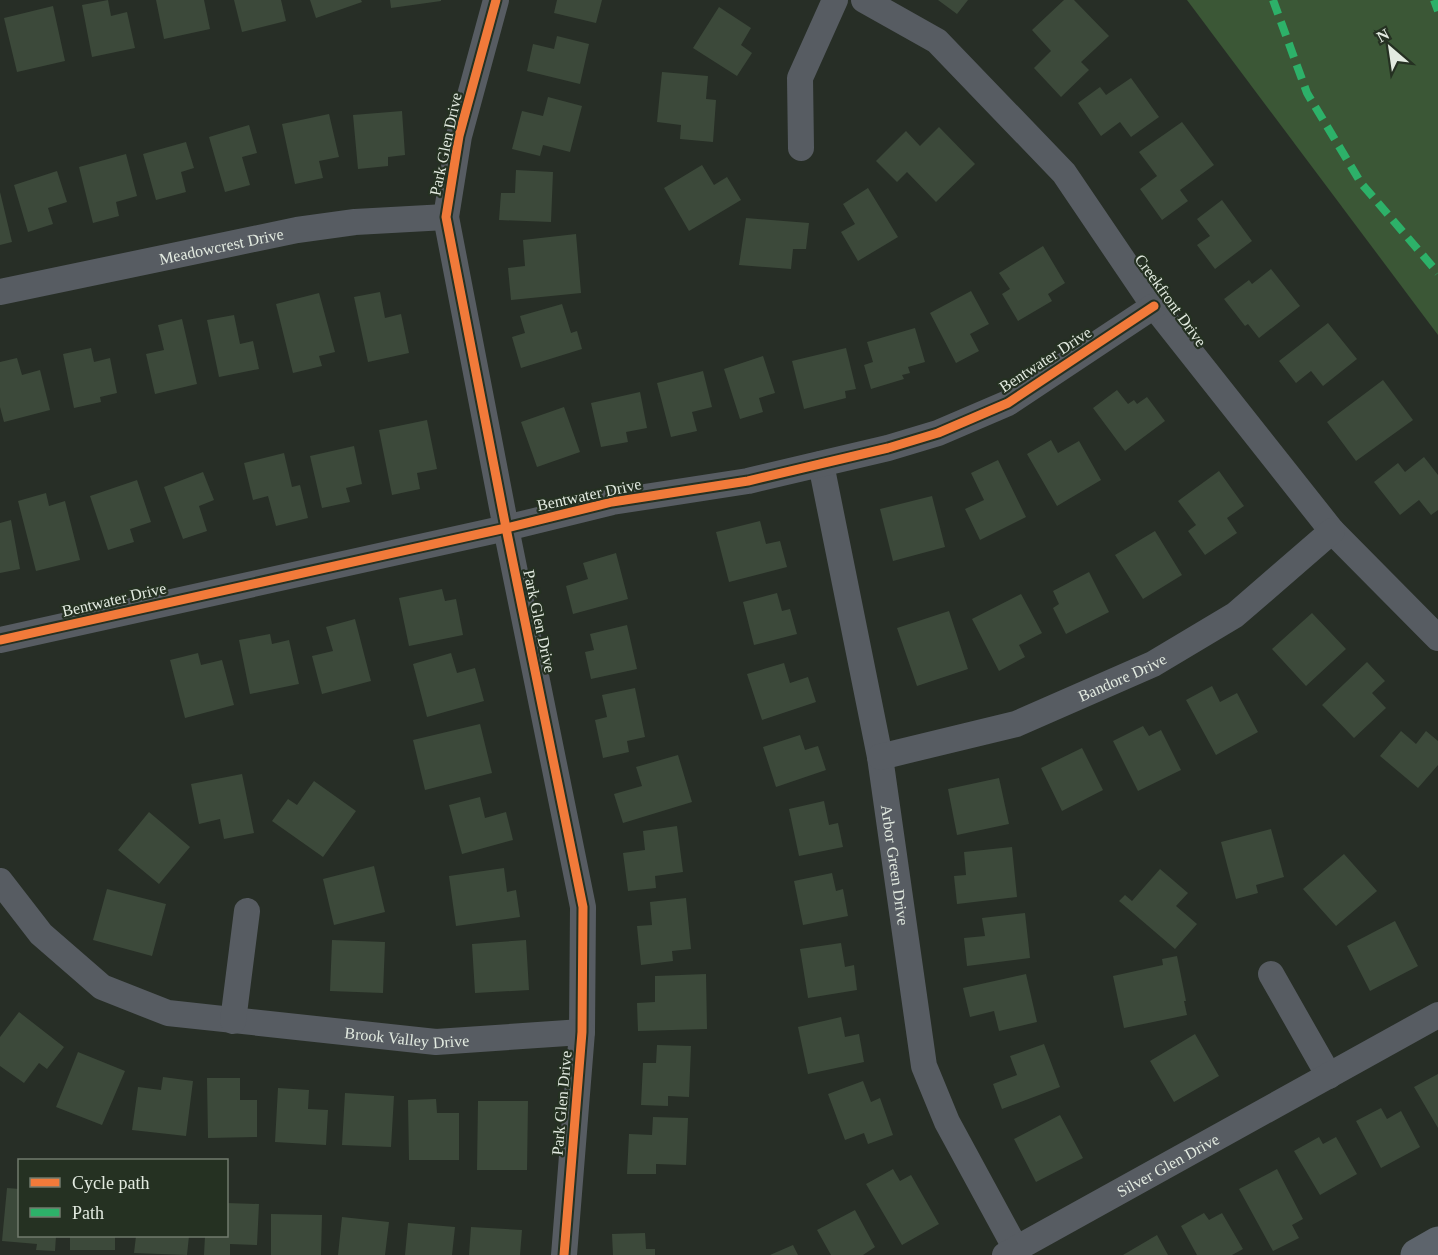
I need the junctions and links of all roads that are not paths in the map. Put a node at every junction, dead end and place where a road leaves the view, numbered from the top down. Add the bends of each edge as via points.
1 (496, 0) edge
2 (835, 0) edge
3 (864, 0) edge
4 (801, 148) dead end
5 (446, 217) junction
6 (0, 292) edge
7 (1154, 306) junction
8 (821, 464) junction
9 (506, 528) junction
10 (1332, 531) junction
11 (1438, 638) edge
12 (0, 640) edge
13 (880, 757) junction
14 (0, 881) edge
15 (247, 912) dead end
16 (1271, 974) dead end
17 (1438, 1015) edge
18 (233, 1021) junction
19 (582, 1032) junction
20 (1329, 1076) junction
21 (1438, 1243) edge
22 (1011, 1252) edge
23 (564, 1255) edge
24 (1417, 1255) edge

1 - 5 street, Park Glen Drive via 459,136
2 - 4 street via 800,78
3 - 7 street, Creekfront Drive via 937,41 1064,173
5 - 6 street, Meadowcrest Drive via 297,230
5 - 9 street, Park Glen Drive
7 - 8 street, Bentwater Drive via 1008,403 938,433
7 - 10 street, Creekfront Drive
8 - 9 street, Bentwater Drive via 748,481 612,502
8 - 13 street, Arbor Green Drive
9 - 12 street, Bentwater Drive
9 - 19 street, Park Glen Drive via 583,907
10 - 11 street, Creekfront Drive
10 - 13 street, Bandore Drive via 1234,615 1153,664 1016,724
13 - 22 street, Arbor Green Drive via 924,1066
14 - 18 street, Brook Valley Drive via 41,934 102,987 168,1013
15 - 18 street
16 - 20 street
17 - 20 street, Silver Glen Drive
18 - 19 street, Brook Valley Drive via 436,1042
19 - 23 street, Park Glen Drive
20 - 22 street, Silver Glen Drive
21 - 24 main road

